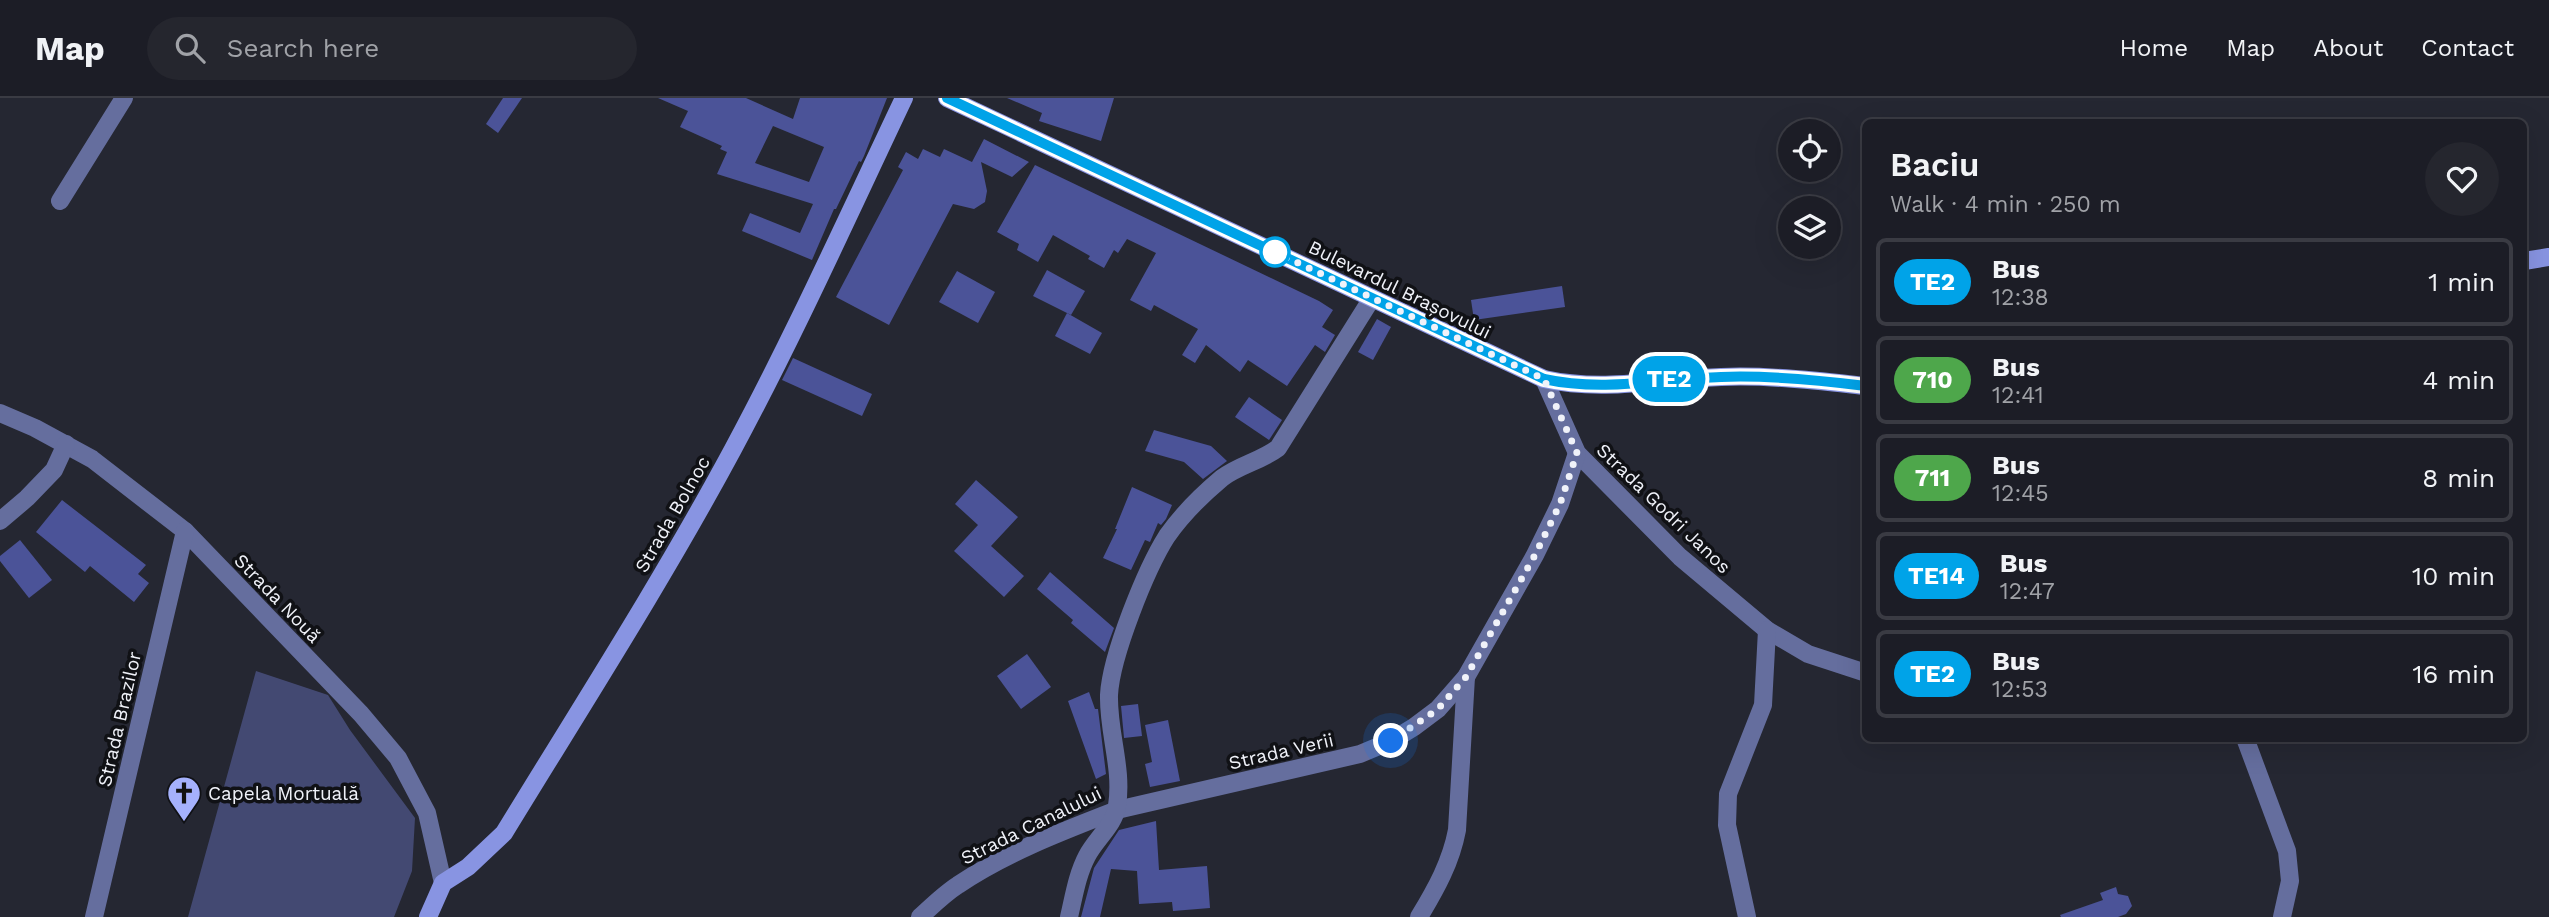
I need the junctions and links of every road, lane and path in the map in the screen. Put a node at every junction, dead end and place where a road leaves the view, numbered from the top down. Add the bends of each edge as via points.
1 (124, 98) edge
2 (904, 98) edge
3 (947, 98) edge
4 (60, 201) dead end
5 (2549, 257) edge
6 (2527, 261) edge
7 (1373, 298) junction
8 (1544, 379) junction
9 (1862, 386) edge
10 (0, 413) edge
11 (66, 444) junction
12 (1577, 453) junction
13 (0, 521) edge
14 (185, 531) junction
15 (1767, 630) junction
16 (1862, 672) edge
17 (1466, 677) junction
18 (2246, 742) edge
19 (1117, 810) junction
20 (443, 883) junction
21 (94, 917) edge
22 (428, 917) edge
23 (920, 917) edge
24 (1069, 917) edge
25 (1419, 917) edge
26 (1747, 917) edge
27 (2282, 917) edge

1 - 4 street
2 - 20 main road, Strada Bolnoc via 770,377 670,562 504,833
3 - 7 main road, Bulevardul Brașovului
5 - 6 main road
7 - 8 main road, Bulevardul Brașovului
7 - 19 street, Strada Canalului via 1278,448 1217,483 1160,549 1124,633 1112,677
8 - 9 main road, Bulevardul Brașovului via 1590,386 1724,377
8 - 12 street, Strada Godri Janos
10 - 11 street, Strada Nouă
11 - 13 street via 54,470
11 - 14 street, Strada Nouă
12 - 15 street, Strada Godri Janos via 1680,558
12 - 17 street, Strada Verii via 1560,504 1535,555
14 - 20 street, Strada Nouă via 398,758 427,813
14 - 21 street, Strada Brazilor
15 - 16 street, Strada Godri Janos via 1808,654
15 - 26 street via 1763,705 1728,794 1727,825
17 - 19 street, Strada Verii via 1438,709 1414,727 1360,754
17 - 25 street via 1457,830 1442,878
18 - 27 street via 2287,851 2290,881
19 - 23 street, Strada Canalului via 1002,860 957,886
19 - 24 street via 1087,855
20 - 22 main road

